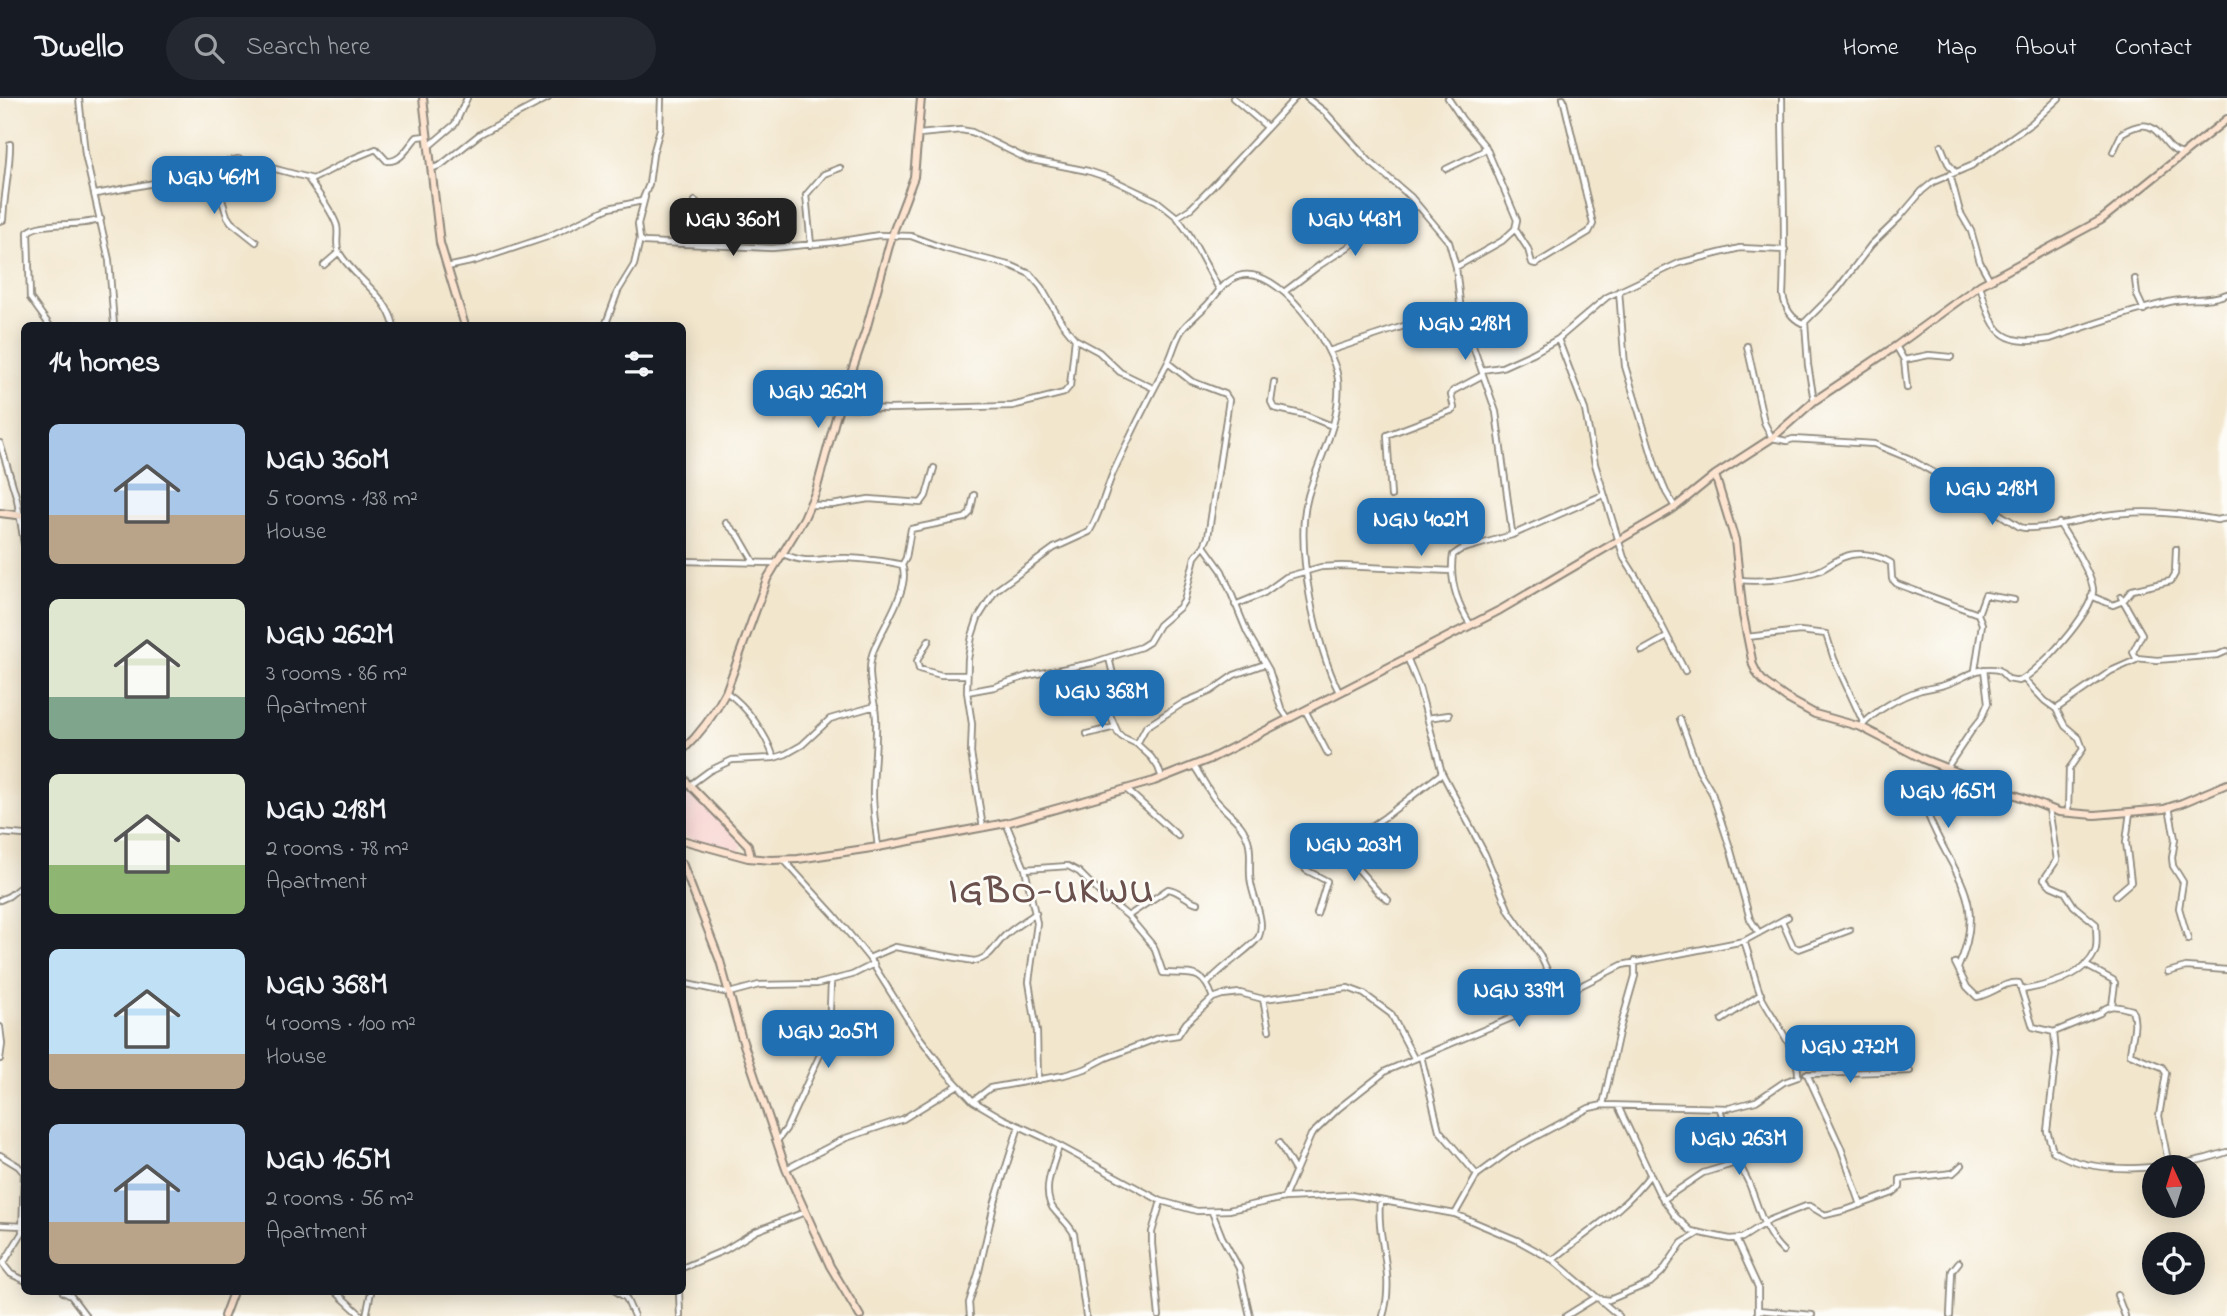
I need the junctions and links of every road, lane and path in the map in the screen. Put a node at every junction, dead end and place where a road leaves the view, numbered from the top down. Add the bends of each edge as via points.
1 (79, 98) edge
2 (423, 98) edge
3 (467, 98) edge
4 (548, 98) edge
5 (661, 98) edge
6 (921, 98) edge
7 (1233, 98) edge
8 (1295, 98) edge
9 (1307, 98) edge
10 (1448, 98) edge
11 (1563, 98) edge
12 (1782, 98) edge
13 (2059, 98) edge
14 (2227, 119) edge
15 (1267, 128) junction
16 (919, 134) junction
17 (426, 136) junction
18 (10, 144) dead end
19 (1485, 146) junction
20 (1941, 146) dead end
21 (427, 148) junction
22 (2113, 152) dead end
23 (2182, 154) junction
24 (211, 165) junction
25 (841, 168) dead end
26 (430, 169) junction
27 (1446, 169) dead end
28 (1953, 173) junction
29 (309, 180) junction
30 (96, 194) junction
31 (645, 197) junction
32 (695, 201) dead end
33 (629, 205) junction
34 (1420, 207) junction
35 (642, 209) junction
36 (1177, 217) junction
37 (101, 219) junction
38 (0, 221) edge
39 (1515, 229) junction
40 (892, 235) junction
41 (640, 239) junction
42 (256, 242) dead end
43 (811, 244) junction
44 (735, 245) junction
45 (1785, 250) junction
46 (339, 252) junction
47 (324, 265) dead end
48 (447, 267) junction
49 (1456, 267) junction
50 (2135, 279) dead end
51 (1990, 280) junction
52 (1980, 285) junction
53 (1219, 289) junction
54 (1619, 291) junction
55 (1284, 292) junction
56 (2227, 294) edge
57 (2144, 310) junction
58 (1461, 312) junction
59 (1805, 321) junction
60 (47, 322) edge
61 (114, 322) edge
62 (392, 322) edge
63 (464, 322) edge
64 (606, 322) edge
65 (1075, 339) junction
66 (1558, 339) junction
67 (1747, 346) dead end
68 (1896, 346) junction
69 (1329, 351) junction
70 (1951, 357) dead end
71 (1904, 360) junction
72 (1168, 363) junction
73 (1483, 372) junction
74 (1274, 382) dead end
75 (1153, 388) junction
76 (1907, 388) dead end
77 (1814, 401) junction
78 (840, 407) junction
79 (1332, 426) junction
80 (1772, 438) junction
81 (0, 443) edge
82 (934, 468) dead end
83 (1715, 475) junction
84 (974, 495) dead end
85 (1603, 495) junction
86 (1391, 496) dead end
87 (811, 505) junction
88 (1675, 507) junction
89 (0, 513) edge
90 (21, 513) edge
91 (21, 516) edge
92 (2227, 518) edge
93 (726, 523) dead end
94 (2059, 523) junction
95 (1512, 536) junction
96 (1619, 542) junction
97 (1204, 546) junction
98 (2176, 549) dead end
99 (783, 554) junction
100 (686, 561) edge
101 (754, 562) junction
102 (776, 564) junction
103 (902, 565) junction
104 (1307, 570) junction
105 (1452, 571) junction
106 (1739, 580) junction
107 (2091, 596) junction
108 (2122, 599) junction
109 (2014, 600) dead end
110 (1235, 605) junction
111 (1979, 614) junction
112 (1470, 624) junction
113 (1667, 637) junction
114 (1747, 637) junction
115 (929, 640) dead end
116 (2227, 651) edge
117 (1642, 652) dead end
118 (1407, 657) junction
119 (1109, 658) junction
120 (2136, 658) junction
121 (1265, 664) junction
122 (1984, 669) junction
123 (1975, 670) junction
124 (1685, 671) dead end
125 (967, 675) junction
126 (2024, 679) junction
127 (726, 692) junction
128 (967, 692) junction
129 (1339, 692) junction
130 (875, 706) junction
131 (2056, 709) junction
132 (1305, 710) junction
133 (1449, 715) dead end
134 (1287, 718) junction
135 (1427, 718) junction
136 (1680, 719) dead end
137 (1863, 725) junction
138 (1115, 727) junction
139 (1087, 734) dead end
140 (1137, 744) junction
141 (686, 747) edge
142 (1328, 754) dead end
143 (774, 758) junction
144 (1194, 766) junction
145 (1946, 769) junction
146 (1442, 774) junction
147 (1162, 778) junction
148 (686, 782) edge
149 (2227, 784) edge
150 (690, 786) junction
151 (1126, 789) junction
152 (2169, 807) junction
153 (2049, 809) junction
154 (2130, 812) junction
155 (2068, 813) junction
156 (1006, 823) junction
157 (983, 829) junction
158 (0, 833) edge
159 (21, 835) edge
160 (1178, 836) dead end
161 (686, 841) edge
162 (745, 842) junction
163 (878, 847) junction
164 (1334, 849) junction
165 (742, 856) junction
166 (751, 859) junction
167 (784, 860) junction
168 (1025, 869) junction
169 (686, 873) edge
170 (21, 886) edge
171 (2116, 895) dead end
172 (0, 900) edge
173 (1388, 900) dead end
174 (1198, 903) dead end
175 (1036, 913) junction
176 (1317, 914) dead end
177 (1128, 916) junction
178 (1788, 917) dead end
179 (1782, 921) junction
180 (1850, 930) dead end
181 (1759, 933) junction
182 (2188, 939) dead end
183 (1744, 941) junction
184 (869, 958) junction
185 (1635, 961) junction
186 (1955, 963) dead end
187 (874, 964) junction
188 (2085, 965) junction
189 (1957, 969) junction
190 (2227, 970) edge
191 (2168, 972) dead end
192 (831, 982) junction
193 (686, 984) edge
194 (1208, 984) junction
195 (2022, 990) junction
196 (729, 993) junction
197 (1761, 994) junction
198 (1559, 995) junction
199 (1213, 998) junction
200 (1264, 999) junction
201 (2112, 1006) junction
202 (1723, 1020) dead end
203 (0, 1027) edge
204 (1269, 1030) dead end
205 (2054, 1032) junction
206 (1421, 1056) junction
207 (1414, 1058) junction
208 (0, 1059) edge
209 (1798, 1071) junction
210 (1910, 1071) dead end
211 (1807, 1074) junction
212 (1038, 1080) junction
213 (958, 1085) junction
214 (973, 1101) junction
215 (1603, 1105) junction
216 (1618, 1106) junction
217 (1720, 1109) junction
218 (1019, 1126) junction
219 (777, 1142) junction
220 (1279, 1143) dead end
221 (1059, 1146) junction
222 (2227, 1152) edge
223 (0, 1155) edge
224 (2167, 1155) edge
225 (2205, 1157) edge
226 (1737, 1161) junction
227 (1962, 1165) dead end
228 (2142, 1167) edge
229 (786, 1169) junction
230 (21, 1170) edge
231 (1295, 1170) junction
232 (1477, 1175) junction
233 (1650, 1175) junction
234 (1284, 1198) junction
235 (1161, 1200) junction
236 (1380, 1200) junction
237 (1663, 1200) junction
238 (1861, 1205) junction
239 (805, 1212) junction
240 (1212, 1212) junction
241 (1455, 1214) junction
242 (0, 1224) edge
243 (1763, 1224) junction
244 (21, 1226) edge
245 (1697, 1234) junction
246 (21, 1236) edge
247 (1736, 1239) junction
248 (1783, 1251) dead end
249 (1553, 1261) junction
250 (1959, 1262) dead end
251 (686, 1266) edge
252 (21, 1279) edge
253 (69, 1295) edge
254 (232, 1295) edge
255 (340, 1295) edge
256 (369, 1295) edge
257 (622, 1295) edge
258 (680, 1295) edge
259 (2117, 1295) dead end
260 (1595, 1298) junction
261 (1758, 1313) edge
262 (858, 1315) edge
263 (1812, 1315) edge
264 (86, 1316) edge
265 (224, 1316) edge
266 (364, 1316) edge
267 (634, 1316) edge
268 (680, 1316) edge
269 (970, 1316) edge
270 (1086, 1316) edge
271 (1159, 1316) edge
272 (1250, 1316) edge
273 (1383, 1316) edge
274 (1566, 1316) edge
275 (1619, 1316) edge
276 (1950, 1316) edge
277 (2125, 1316) edge

1 - 30 street via 85,154
2 - 17 main road
3 - 21 street via 455,124
4 - 26 street via 480,134
5 - 31 street via 660,129
6 - 16 main road
7 - 15 street
8 - 15 street
9 - 34 street
10 - 19 street
11 - 39 street via 1592,229 1536,264
12 - 45 street
13 - 28 street via 2014,136
14 - 23 main road
15 - 36 street
16 - 36 street via 972,132 1027,159 1109,178 1157,201
16 - 40 main road via 917,168
17 - 21 main road
17 - 29 street via 417,137 394,162 376,149
18 - 38 street via 4,220
19 - 27 street
19 - 39 street via 1517,220
20 - 28 street
21 - 26 main road
22 - 23 street via 2122,132 2149,126
23 - 51 main road via 2101,220
24 - 29 street via 247,160
24 - 30 street via 164,181
24 - 42 street via 227,216
25 - 43 street via 824,174 806,195
26 - 48 main road
28 - 51 street via 1960,212
28 - 59 street via 1922,191
29 - 46 street via 337,225
30 - 37 street
31 - 33 street
31 - 35 street
32 - 44 street via 704,209 732,218
33 - 35 street
33 - 48 street via 609,208 547,237
34 - 49 street via 1449,242
34 - 55 street via 1392,213
35 - 41 street
36 - 53 street
37 - 60 street via 28,232 30,298
37 - 61 street
39 - 49 street
40 - 43 street
40 - 65 street via 911,236 1030,274
40 - 78 main road
41 - 44 street via 644,243
41 - 64 street via 635,265 618,291
43 - 44 street
45 - 54 street via 1715,252
45 - 59 street via 1784,302 1794,318
46 - 47 street
46 - 62 street via 378,297
48 - 63 main road
49 - 58 street
50 - 57 street
51 - 52 main road
52 - 57 street via 1995,328 2018,341 2050,339
52 - 68 main road
53 - 55 street via 1239,276 1254,275
53 - 72 street via 1181,331
54 - 66 street
54 - 88 street via 1625,366 1656,468
55 - 69 street
56 - 57 street
58 - 69 street via 1443,313
58 - 73 street
59 - 77 street
65 - 75 street via 1099,352 1120,372
65 - 78 street via 1070,386 1060,394 1026,404
66 - 73 street via 1517,361
66 - 85 street via 1585,410
67 - 80 street via 1764,422
68 - 71 street
68 - 77 main road
69 - 79 street via 1338,382
70 - 71 street
71 - 76 street
72 - 75 street
72 - 97 street via 1229,400
73 - 86 street via 1453,391 1453,411 1387,435
73 - 95 street via 1498,422
74 - 79 street via 1273,408
75 - 125 street via 1089,532 1054,548 996,591 978,618
77 - 80 main road
78 - 87 main road
79 - 104 street via 1305,506
80 - 83 main road
80 - 94 street via 1874,443 1928,470 2020,527 2031,530
81 - 90 street
82 - 87 street via 921,503 869,499
83 - 88 main road
83 - 106 main road via 1735,540
84 - 103 street via 965,518 911,529
85 - 95 street
85 - 96 street
87 - 99 main road
88 - 96 main road
89 - 91 main road
92 - 94 street via 2155,512
93 - 101 street
94 - 107 street via 2091,581
95 - 105 street via 1456,552
96 - 112 main road
96 - 113 street
97 - 110 street via 1222,571
97 - 119 street via 1195,557 1180,607 1159,625 1149,642
98 - 108 street via 2171,581 2132,590
99 - 102 main road
99 - 103 street via 799,560 844,558
100 - 101 street
101 - 102 street
102 - 127 main road via 759,596
103 - 130 street via 900,593 870,665
104 - 105 street via 1342,565
104 - 110 street
104 - 129 street via 1318,635
105 - 112 street via 1457,599
106 - 111 street via 1761,582 1809,574 1848,555 1871,555 1891,563 1897,584
106 - 114 main road
107 - 108 street via 2113,605
107 - 126 street via 2060,645
108 - 120 street via 2143,634 2133,652
109 - 111 street via 1985,595
110 - 121 street
111 - 123 street via 1982,624
112 - 118 main road
113 - 117 street
113 - 124 street
114 - 137 main road via 1753,665 1765,683 1815,714
114 - 137 street via 1800,631 1826,634
115 - 125 street via 917,662 919,669
116 - 120 street via 2157,660
118 - 129 main road
118 - 135 street
119 - 128 street
119 - 138 street via 1116,687 1106,706
120 - 131 street
121 - 134 street
121 - 140 street via 1234,675 1176,708 1146,727
122 - 123 street
122 - 126 street via 1998,670 2014,681
122 - 145 street via 1987,703 1981,719
123 - 137 street via 1952,683 1908,695
125 - 128 street
126 - 131 street
127 - 141 main road via 709,722
127 - 143 street via 741,704
128 - 157 street
129 - 132 main road
130 - 143 street via 830,719 802,744
130 - 163 street via 873,793
131 - 155 street via 2080,738 2083,749 2069,769
132 - 134 main road
132 - 142 street
133 - 135 street
134 - 144 main road
135 - 146 street
136 - 181 street via 1716,803 1750,919
137 - 145 main road
138 - 139 street
138 - 140 street via 1122,737
140 - 147 street via 1155,761
143 - 150 street via 732,760
144 - 147 main road
144 - 194 street via 1214,798 1246,834 1260,924 1255,942
145 - 153 main road
145 - 189 street via 1941,798 1928,815 1968,895 1969,939
146 - 164 street
146 - 198 street via 1509,911 1540,955
147 - 151 main road
148 - 150 main road
149 - 152 main road
150 - 162 main road
151 - 156 main road
151 - 160 street
152 - 154 main road
152 - 182 street via 2175,839 2173,866 2183,882 2179,908
153 - 155 main road
153 - 188 street via 2057,860 2044,879 2065,892 2096,924 2096,950
154 - 155 main road
154 - 171 street via 2126,848 2131,882
156 - 157 main road
156 - 168 street
157 - 163 main road
158 - 159 street
161 - 165 main road
162 - 165 main road
162 - 166 main road
163 - 167 main road
164 - 173 street
164 - 176 street via 1303,864 1327,881
165 - 166 main road
166 - 167 main road
167 - 184 street
168 - 175 street
168 - 177 street via 1068,866
169 - 196 main road
170 - 172 street
174 - 177 street via 1168,889
175 - 184 street via 982,959 895,947
175 - 212 street via 1029,982
177 - 194 street via 1154,947 1163,973 1196,975
178 - 179 street
179 - 180 street via 1799,950
179 - 181 street
181 - 183 street
183 - 185 street
183 - 197 street
184 - 187 street
185 - 198 street
185 - 215 street
186 - 189 street
187 - 192 street
187 - 213 street via 917,1034
188 - 195 street via 2052,985
188 - 201 street via 2115,983
189 - 195 street via 1977,997 2011,983 2020,984
190 - 191 street via 2186,967
192 - 196 street via 759,985
192 - 219 street via 829,1035
193 - 196 street
194 - 199 street
195 - 205 street via 2033,1027
196 - 219 main road
197 - 202 street
197 - 209 street
198 - 206 street
199 - 200 street via 1240,993
199 - 212 street via 1178,1035 1158,1038 1085,1069
200 - 204 street
200 - 207 street via 1348,988 1364,994 1391,1014
201 - 205 street
201 - 224 street via 2132,1010 2135,1015 2130,1054 2166,1073 2159,1116
203 - 208 street
205 - 228 street via 2056,1055 2047,1113 2053,1151 2084,1163
206 - 207 street
206 - 232 street via 1440,1130
207 - 231 street via 1386,1071 1315,1130
209 - 211 street
209 - 217 street via 1798,1077 1756,1101
210 - 211 street
211 - 238 street
212 - 214 street via 990,1088
213 - 214 street
213 - 229 street via 903,1119 845,1138
214 - 218 street
215 - 216 street
215 - 232 street via 1546,1129
216 - 217 street
216 - 233 street
217 - 226 street
218 - 221 street
218 - 269 street via 994,1205
219 - 229 main road
220 - 231 street
221 - 235 street
221 - 270 street via 1048,1195 1050,1205 1074,1234
222 - 225 street
223 - 230 street
226 - 237 street via 1703,1173
226 - 243 street
227 - 238 street via 1953,1173 1900,1179 1900,1187 1893,1193
229 - 239 main road
231 - 234 street
232 - 241 street
233 - 237 street
233 - 249 street via 1622,1208
234 - 236 street via 1351,1195
234 - 240 street
235 - 240 street
235 - 271 street via 1152,1232
236 - 241 street
236 - 273 street via 1389,1282
237 - 245 street via 1685,1227
238 - 243 street via 1830,1215 1806,1206
239 - 251 street
239 - 262 main road
240 - 272 street via 1239,1268
241 - 249 street
242 - 244 street
243 - 247 street
243 - 248 street
245 - 247 street
245 - 260 street via 1682,1243 1650,1283 1609,1300
246 - 252 street via 3,1264
247 - 261 street via 1758,1287
249 - 260 street
250 - 276 street via 1952,1271
253 - 264 street
254 - 265 main road
255 - 266 street
256 - 266 street
257 - 267 street
258 - 268 street
259 - 277 street
260 - 274 street
260 - 275 street
261 - 263 street

